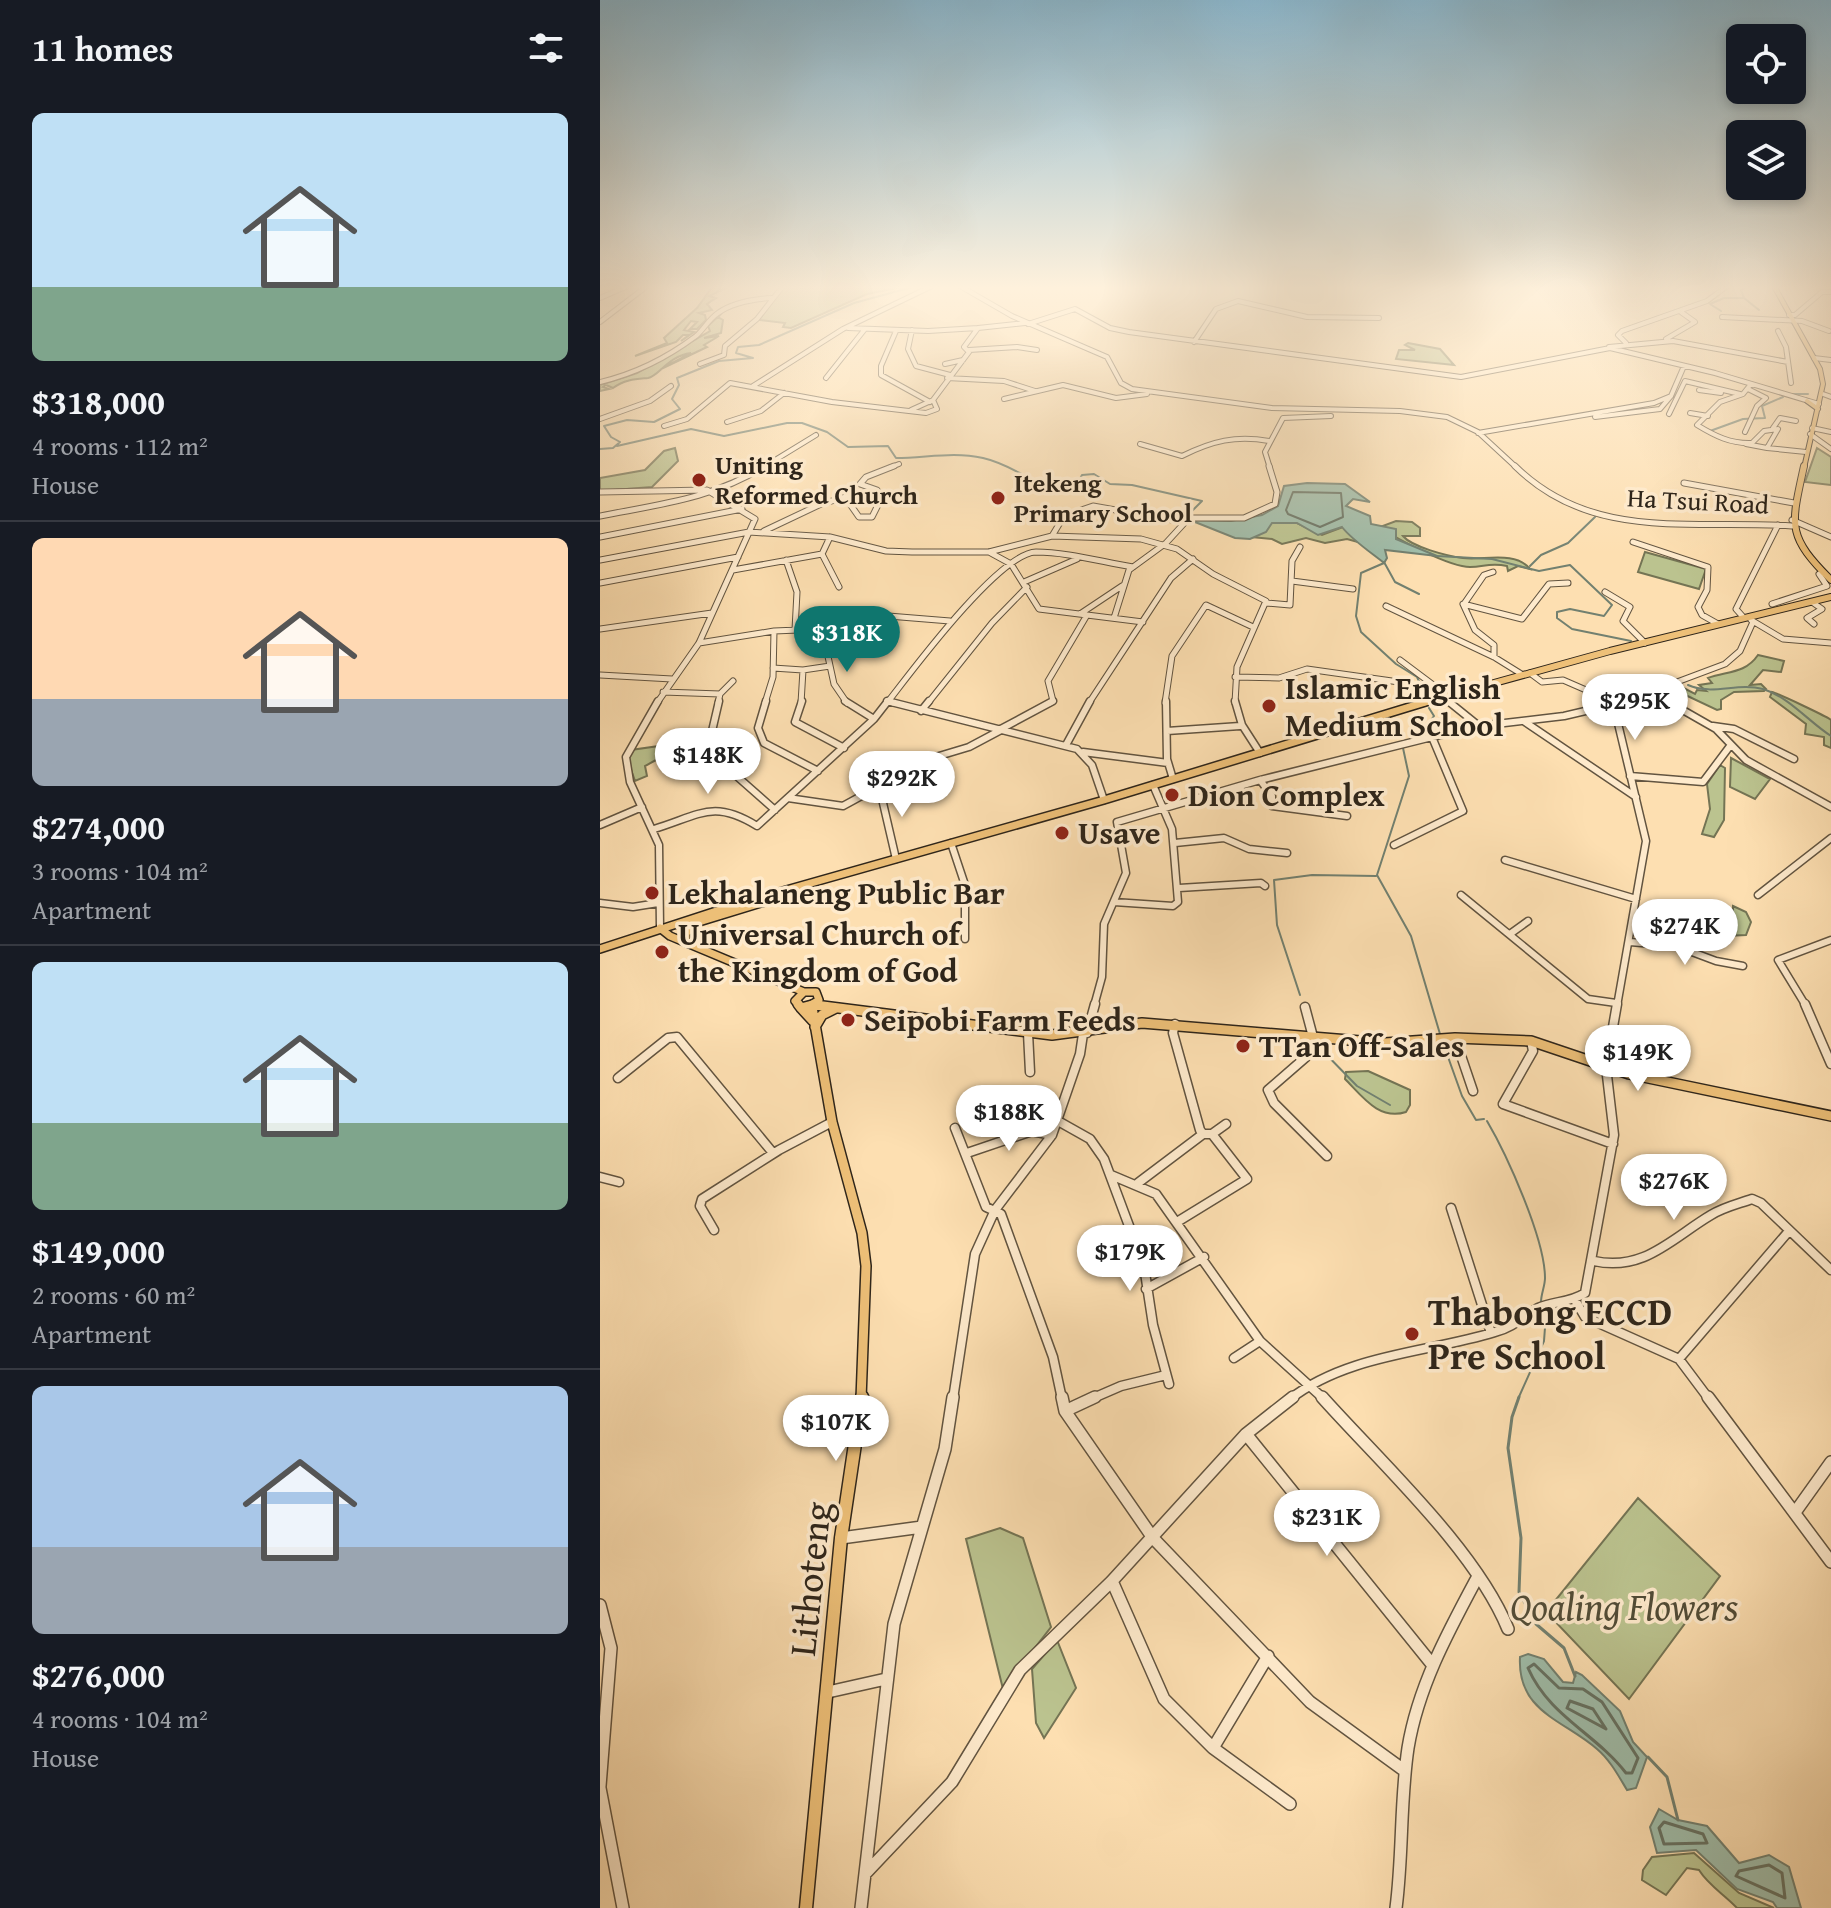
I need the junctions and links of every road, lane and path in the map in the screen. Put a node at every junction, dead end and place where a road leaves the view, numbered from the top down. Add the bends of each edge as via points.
1 (626, 375) edge
2 (771, 375) edge
3 (828, 375) edge
4 (881, 375) edge
5 (942, 375) edge
6 (1117, 375) edge
7 (1447, 375) edge
8 (1471, 375) edge
9 (1680, 375) edge
10 (1712, 375) edge
11 (1790, 375) edge
12 (1817, 375) edge
13 (948, 377) junction
14 (826, 378) dead end
15 (600, 382) edge
16 (1791, 383) dead end
17 (671, 386) dead end
18 (753, 386) junction
19 (1750, 387) junction
20 (1699, 390) dead end
21 (1831, 390) edge
22 (786, 392) junction
23 (1036, 392) junction
24 (1153, 392) junction
25 (1740, 394) junction
26 (1671, 396) junction
27 (1831, 397) edge
28 (1004, 399) dead end
29 (1821, 399) junction
30 (932, 401) junction
31 (1807, 401) joint
32 (1290, 408) junction
33 (909, 411) junction
34 (1690, 413) dead end
35 (1351, 414) dead end
36 (1669, 414) dead end
37 (1708, 416) junction
38 (1294, 417) junction
39 (1589, 418) dead end
40 (600, 419) edge
41 (1796, 421) dead end
42 (727, 422) dead end
43 (664, 426) dead end
44 (1773, 428) junction
45 (1811, 431) junction
46 (1745, 432) dead end
47 (1831, 432) edge
48 (1478, 433) junction
49 (816, 435) dead end
50 (1269, 441) junction
51 (1140, 444) dead end
52 (1746, 444) junction
53 (1767, 448) junction
54 (1831, 449) edge
55 (1806, 452) junction
56 (899, 464) dead end
57 (1684, 483) dead end
58 (871, 490) junction
59 (600, 492) edge
60 (714, 494) junction
61 (845, 497) junction
62 (1794, 503) junction
63 (742, 509) junction
64 (600, 516) edge
65 (1184, 522) junction
66 (1780, 525) junction
67 (1793, 526) junction
68 (749, 532) junction
69 (762, 532) junction
70 (1052, 536) junction
71 (600, 537) edge
72 (830, 537) junction
73 (1831, 537) edge
74 (1633, 542) dead end
75 (1166, 543) junction
76 (1300, 547) dead end
77 (989, 552) junction
78 (822, 554) junction
79 (738, 557) junction
80 (1078, 559) junction
81 (1193, 559) junction
82 (600, 560) edge
83 (786, 560) junction
84 (1011, 564) junction
85 (1133, 567) junction
86 (733, 570) junction
87 (1493, 572) dead end
88 (1823, 573) junction
89 (1831, 580) edge
90 (1292, 581) junction
91 (600, 583) edge
92 (1568, 583) dead end
93 (1026, 584) junction
94 (1122, 586) junction
95 (839, 587) dead end
96 (1353, 589) dead end
97 (1605, 592) dead end
98 (1831, 597) edge
99 (1791, 599) junction
100 (1812, 602) junction
101 (1266, 603) junction
102 (1464, 604) junction
103 (1772, 604) dead end
104 (1799, 605) junction
105 (1386, 606) dead end
106 (1822, 609) junction
107 (712, 613) junction
108 (1831, 613) edge
109 (1084, 615) junction
110 (1114, 618) junction
111 (1748, 619) junction
112 (950, 621) junction
113 (1143, 622) junction
114 (1718, 624) junction
115 (1814, 624) dead end
116 (1253, 627) junction
117 (600, 629) edge
118 (822, 629) junction
119 (795, 630) junction
120 (774, 631) junction
121 (699, 643) junction
122 (1645, 643) junction
123 (1831, 643) edge
124 (1494, 657) junction
125 (1400, 660) dead end
126 (830, 666) junction
127 (773, 668) junction
128 (803, 670) junction
129 (1526, 674) junction
130 (600, 675) edge
131 (1235, 677) junction
132 (672, 679) junction
133 (733, 681) dead end
134 (1586, 690) dead end
135 (663, 692) junction
136 (1654, 693) junction
137 (720, 694) junction
138 (1446, 696) junction
139 (887, 701) junction
140 (1420, 703) junction
141 (1607, 707) junction
142 (921, 711) junction
143 (874, 719) junction
144 (1525, 721) junction
145 (1240, 726) junction
146 (1479, 726) junction
147 (1711, 726) junction
148 (1000, 730) junction
149 (1167, 731) junction
150 (1432, 737) junction
151 (1066, 745) junction
152 (1730, 746) junction
153 (844, 748) junction
154 (1083, 752) junction
155 (1260, 753) junction
156 (1794, 759) dead end
157 (1168, 763) junction
158 (818, 771) junction
159 (1630, 776) junction
160 (1173, 779) junction
161 (1260, 780) junction
162 (892, 782) junction
163 (1153, 785) junction
164 (1636, 797) junction
165 (788, 798) junction
166 (1104, 800) junction
167 (642, 807) junction
168 (1831, 807) edge
169 (1165, 808) junction
170 (775, 810) junction
171 (1347, 816) dead end
172 (600, 825) edge
173 (654, 829) junction
174 (1831, 838) edge
175 (951, 843) junction
176 (1175, 843) junction
177 (1394, 845) dead end
178 (1287, 853) dead end
179 (896, 859) junction
180 (1505, 860) dead end
181 (812, 884) junction
182 (1265, 886) dead end
183 (1179, 888) junction
184 (1461, 895) dead end
185 (1758, 895) dead end
186 (1636, 899) junction
187 (1114, 902) junction
188 (600, 903) edge
189 (658, 903) junction
190 (1528, 921) dead end
191 (699, 922) junction
192 (662, 930) junction
193 (1510, 934) junction
194 (965, 939) dead end
195 (1831, 940) edge
196 (686, 942) junction
197 (1630, 942) junction
198 (600, 952) edge
199 (1743, 966) dead end
200 (784, 986) junction
201 (804, 992) junction
202 (815, 1003) junction
203 (1616, 1003) junction
204 (797, 1005) junction
205 (836, 1007) junction
206 (1305, 1007) dead end
207 (814, 1024) junction
208 (1175, 1024) junction
209 (1028, 1033) junction
210 (1085, 1034) junction
211 (1311, 1037) junction
212 (1452, 1038) junction
213 (1531, 1041) junction
214 (1831, 1064) edge
215 (1606, 1067) junction
216 (1030, 1072) dead end
217 (618, 1078) dead end
218 (1473, 1091) dead end
219 (1831, 1116) edge
220 (1058, 1121) junction
221 (832, 1122) junction
222 (1226, 1124) dead end
223 (955, 1128) dead end
224 (1208, 1134) junction
225 (1052, 1135) junction
226 (1613, 1144) junction
227 (773, 1153) junction
228 (967, 1153) junction
229 (1327, 1156) dead end
230 (1111, 1175) junction
231 (600, 1177) edge
232 (619, 1182) dead end
233 (1138, 1183) junction
234 (1451, 1208) dead end
235 (995, 1210) junction
236 (1177, 1222) junction
237 (714, 1230) dead end
238 (1789, 1231) junction
239 (1204, 1257) junction
240 (1594, 1261) junction
241 (1831, 1270) edge
242 (1146, 1289) junction
243 (1575, 1300) junction
244 (1491, 1333) junction
245 (1260, 1341) junction
246 (1234, 1358) dead end
247 (1679, 1359) junction
248 (1310, 1384) junction
249 (1065, 1411) junction
250 (1246, 1434) junction
251 (1831, 1462) edge
252 (1796, 1511) junction
253 (922, 1527) junction
254 (841, 1538) junction
255 (1153, 1538) junction
256 (1831, 1562) edge
257 (1477, 1578) junction
258 (1112, 1581) junction
259 (600, 1605) edge
260 (1508, 1629) dead end
261 (1268, 1656) junction
262 (1431, 1663) junction
263 (886, 1679) junction
264 (828, 1692) junction
265 (1213, 1748) junction
266 (1405, 1771) junction
267 (600, 1787) edge
268 (1290, 1804) dead end
269 (865, 1874) junction
270 (623, 1908) edge
271 (806, 1908) edge
272 (861, 1908) edge
273 (1396, 1908) edge

1 - 15 street
2 - 18 street
3 - 14 street
4 - 30 street
5 - 13 street
6 - 24 street, Ha Tsui Road via 1122,385
7 - 8 street
9 - 26 street
10 - 19 street
11 - 16 street
12 - 29 main road
13 - 23 street via 1004,381
13 - 30 street
17 - 40 street via 650,401
18 - 22 street
18 - 43 street via 727,383 697,413
19 - 25 street
19 - 31 street
19 - 46 street via 1766,398
20 - 25 street
21 - 29 street
22 - 33 street
22 - 42 street via 761,411
23 - 24 street via 1063,385 1116,398
23 - 28 street
24 - 32 street, Ha Tsui Road
25 - 36 street via 1685,381
25 - 37 street via 1719,403
26 - 39 street via 1660,409
26 - 48 street
27 - 29 street
29 - 31 main road
29 - 45 main road
30 - 33 street
30 - 33 street via 935,411
32 - 38 street
32 - 48 street, Ha Tsui Road via 1443,416
34 - 37 street
35 - 38 street
37 - 52 street via 1697,425 1720,439
38 - 50 street via 1283,418
41 - 44 street via 1780,418
44 - 52 street
44 - 53 street via 1778,429
45 - 47 street
45 - 54 street
45 - 55 main road
48 - 66 street, Ha Tsui Road via 1548,494 1587,511 1666,523
49 - 60 street
50 - 51 street via 1243,436 1208,443 1182,456
50 - 65 street via 1265,459 1277,492 1272,507 1247,517 1192,517
52 - 53 street
53 - 55 street
55 - 62 main road
56 - 58 street via 864,478 860,484
57 - 62 street
58 - 61 street
58 - 61 street via 880,492 883,500 869,518 859,517
59 - 60 street via 694,488
60 - 63 street
60 - 64 street
61 - 69 street
62 - 67 main road
63 - 68 street via 755,519
63 - 71 street
65 - 70 street via 1093,506 1064,516
65 - 75 street
66 - 67 street, Ha Tsui Road
66 - 111 street via 1736,609
67 - 73 street, Ha Tsui Road
67 - 88 main road via 1803,552
68 - 69 street
68 - 79 street
68 - 82 street
69 - 72 street
70 - 75 street
70 - 77 street
72 - 77 street via 896,552
72 - 78 street
74 - 114 street via 1708,567 1707,590 1698,607
75 - 81 street
75 - 85 street
76 - 90 street via 1292,561
77 - 84 street
78 - 83 street
78 - 95 street
79 - 86 street
79 - 91 street
80 - 84 street via 1033,552
80 - 85 street
80 - 93 street
81 - 101 street
81 - 113 street via 1171,578
83 - 86 street
83 - 119 street via 797,592
84 - 93 street
84 - 112 street
85 - 94 street
86 - 107 street
87 - 102 street via 1484,575
88 - 89 main road
88 - 99 street via 1819,574 1827,586
90 - 96 street
90 - 101 street via 1290,605
92 - 102 street via 1549,584 1522,619
93 - 109 street via 1039,609
93 - 142 street
94 - 109 street
94 - 110 street
97 - 122 street via 1630,607 1623,621
98 - 100 main road
99 - 103 street
99 - 104 street
100 - 104 main road
100 - 106 street
101 - 116 street
102 - 124 street via 1475,630 1494,645
104 - 111 main road
105 - 124 street
106 - 108 street
106 - 115 street via 1807,618
107 - 117 street
107 - 121 street
109 - 110 street
109 - 148 street via 1048,681 1053,701
110 - 113 street
111 - 114 main road
111 - 123 street via 1783,639
111 - 136 street via 1746,641 1733,660
112 - 118 street via 876,615 855,626
112 - 139 street
113 - 151 street via 1105,674
114 - 122 main road
116 - 131 street
116 - 149 street via 1206,605 1202,609 1169,663
118 - 119 street
118 - 126 street
119 - 120 street
120 - 121 street
120 - 127 street
121 - 132 street
122 - 129 main road
124 - 129 street
125 - 138 street
126 - 128 street
126 - 143 street via 837,696
127 - 128 street
127 - 158 street via 758,718 760,737
128 - 153 street via 795,722
129 - 134 street
129 - 138 main road
130 - 132 street
131 - 140 street via 1279,678 1307,669 1406,683
131 - 145 street via 1234,707
132 - 135 street
133 - 137 street
135 - 137 street
135 - 167 street via 626,757
136 - 141 street
136 - 147 street
137 - 170 street via 710,730 712,752
138 - 140 main road
138 - 146 street
139 - 142 street
139 - 143 street
140 - 155 main road
141 - 144 street
141 - 159 street via 1616,715
142 - 148 street
143 - 153 street
144 - 146 street
144 - 164 street
145 - 149 street
145 - 155 street
146 - 150 street
147 - 152 street
147 - 156 street via 1734,729
148 - 151 street
148 - 162 street via 969,747 929,759
149 - 157 street
150 - 161 street
150 - 177 street via 1463,811
151 - 154 street
152 - 159 street via 1703,782
152 - 168 street
153 - 158 street
154 - 157 street
154 - 166 street
155 - 160 main road
157 - 160 street
158 - 165 street
159 - 164 street
160 - 163 main road
161 - 169 street
161 - 171 street via 1272,796 1272,806
162 - 165 street via 843,806
162 - 179 street via 883,803
163 - 166 main road
163 - 169 street
164 - 186 street via 1646,841
165 - 170 street
166 - 175 main road
167 - 172 street
167 - 173 street
169 - 176 street
169 - 187 street via 1117,822 1126,873
170 - 173 street via 757,826 720,809
173 - 189 street via 662,864
174 - 185 street
175 - 179 main road
175 - 194 street via 965,885
176 - 178 street via 1224,838 1249,849
176 - 183 street
179 - 181 main road
180 - 186 street
181 - 191 main road
181 - 192 main road
182 - 183 street
183 - 187 street via 1173,906
184 - 193 street
186 - 197 street
187 - 210 street via 1104,924 1102,977
188 - 189 street
189 - 192 street
190 - 193 street
191 - 192 main road
191 - 196 main road via 686,933
192 - 196 main road
192 - 198 main road
193 - 203 street via 1588,999
195 - 214 street via 1778,960 1798,989
196 - 200 main road
197 - 199 street via 1676,946
197 - 203 street
200 - 201 main road
200 - 204 main road
201 - 202 main road
201 - 204 main road
202 - 204 main road
202 - 205 main road
202 - 207 main road, Lithoteng
203 - 215 street
204 - 207 main road
205 - 207 main road
205 - 209 main road
206 - 211 street
207 - 221 main road, Lithoteng
208 - 210 main road via 1122,1025
208 - 211 main road
208 - 224 street via 1173,1033
209 - 210 main road
209 - 216 street
210 - 220 street
211 - 212 main road via 1385,1043
211 - 229 street via 1306,1057 1268,1090 1274,1103
212 - 213 main road
212 - 218 street
213 - 215 main road
213 - 226 street via 1533,1051 1503,1104
215 - 219 main road
215 - 226 street
217 - 227 street via 668,1038 677,1037
220 - 225 street
220 - 230 street via 1090,1139
221 - 227 street
221 - 254 main road, Lithoteng via 866,1266 861,1413
222 - 224 street
223 - 228 street
224 - 233 street
224 - 236 street via 1247,1179
225 - 228 street via 1032,1131
225 - 235 street
226 - 240 street via 1595,1229
227 - 237 street via 702,1199 700,1206
228 - 235 street via 986,1207
230 - 233 street
230 - 242 street via 1135,1236
231 - 232 street
233 - 236 street via 1156,1194
234 - 244 street
235 - 249 street via 1001,1214 1048,1342
235 - 253 street via 971,1272 945,1449
236 - 239 street
238 - 240 street via 1752,1199 1713,1213 1654,1257
238 - 241 street
238 - 247 street
239 - 242 street
239 - 245 street
240 - 243 street via 1585,1293
242 - 249 street via 1167,1380 1121,1386
243 - 244 street via 1539,1308 1514,1326
243 - 247 street via 1585,1317
244 - 248 street via 1340,1370
245 - 246 street
245 - 248 street
247 - 252 street
248 - 250 street
248 - 257 street via 1454,1544
249 - 255 street
250 - 255 street
250 - 262 street
251 - 252 street
252 - 256 street
253 - 254 street
253 - 263 street via 894,1624
254 - 264 main road, Lithoteng
255 - 258 street
255 - 261 street
257 - 260 street via 1495,1597
257 - 262 street
258 - 265 street via 1164,1699
258 - 269 street via 1020,1670 952,1782
259 - 267 street via 612,1648
261 - 265 street
261 - 266 street via 1310,1702
262 - 266 street via 1414,1716
263 - 264 street
263 - 269 street
264 - 271 main road, Lithoteng
265 - 268 street
266 - 273 street
267 - 270 street
269 - 272 street

